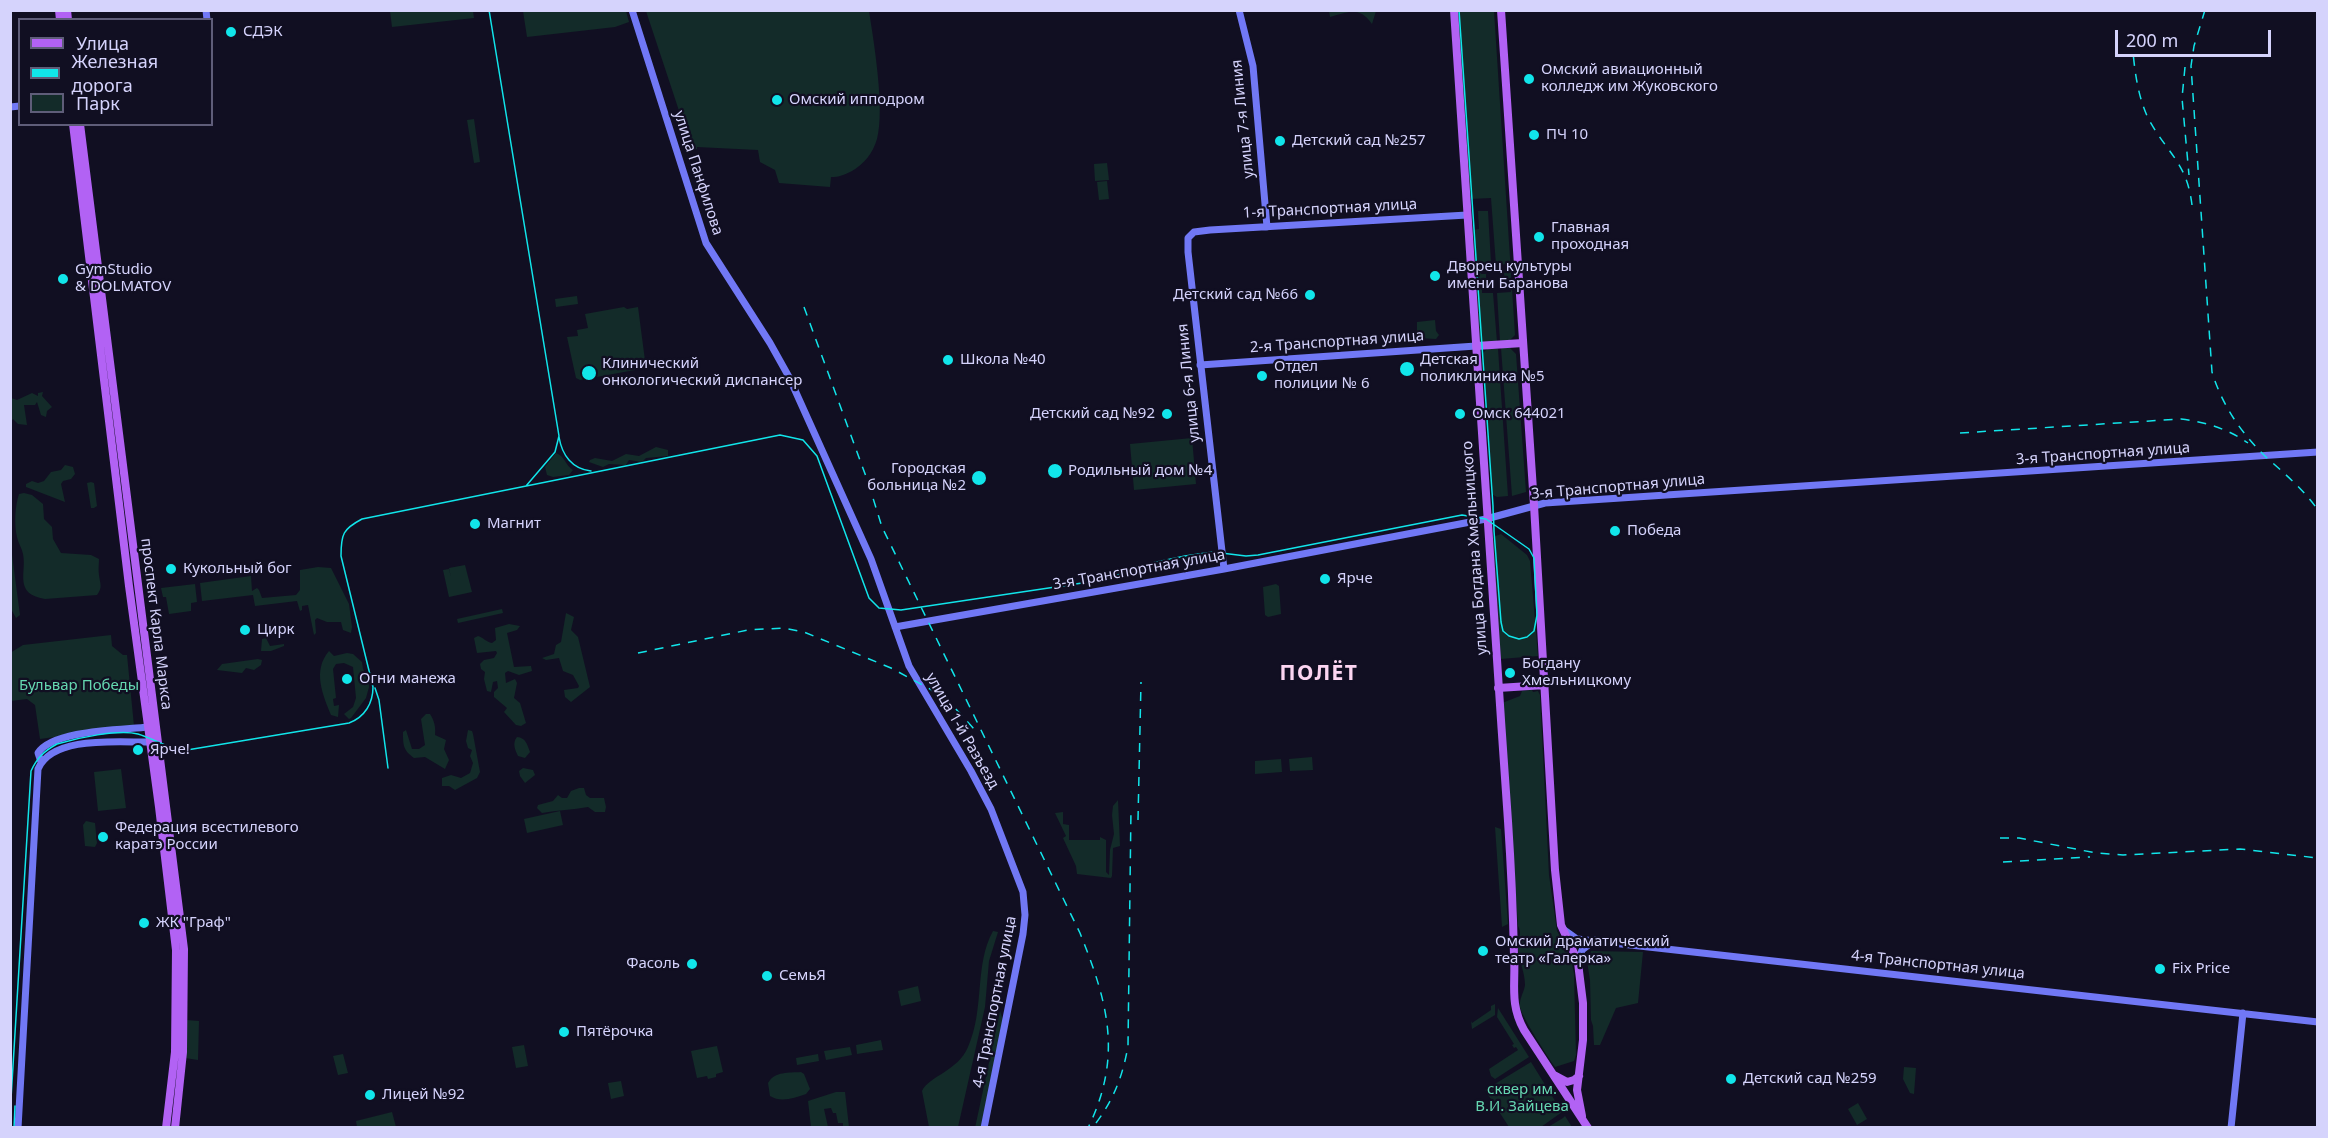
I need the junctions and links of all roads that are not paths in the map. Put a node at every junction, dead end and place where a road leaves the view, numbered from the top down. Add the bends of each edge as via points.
1 (632, 10) edge
2 (1239, 10) edge
3 (1454, 10) edge
4 (1501, 10) edge
5 (73, 126) edge
6 (81, 126) edge
7 (1467, 215) junction
8 (1267, 227) junction
9 (1194, 232) joint
10 (1522, 343) junction
11 (1476, 346) junction
12 (1200, 365) junction
13 (2318, 452) edge
14 (1534, 505) junction
15 (1486, 519) junction
16 (1224, 570) junction
17 (895, 627) junction
18 (1545, 685) junction
19 (1498, 688) junction
20 (148, 727) junction
21 (154, 742) junction
22 (41, 762) junction
23 (1008, 848) joint
24 (1561, 925) junction
25 (1594, 940) junction
26 (1578, 962) junction
27 (2243, 1013) junction
28 (2318, 1022) edge
29 (1552, 1074) junction
30 (1579, 1076) junction
31 (1583, 1120) junction
32 (18, 1128) edge
33 (166, 1128) edge
34 (175, 1128) edge
35 (984, 1128) edge
36 (1588, 1128) edge
37 (2231, 1128) edge

1 - 17 main road, улица Панфилова via 706,243 789,377 871,559
2 - 8 main road, улица 7-я Линия via 1253,66
3 - 7 main road, улица Богдана Хмельницкого
4 - 10 main road
5 - 20 main road, проспект Карла Маркса
6 - 21 main road, проспект Карла Маркса
7 - 8 main road, 1-я Транспортная улица
7 - 11 main road, улица Богдана Хмельницкого
8 - 9 main road, 1-я Транспортная улица
9 - 12 main road, улица 6-я Линия via 1187,242
10 - 11 main road
10 - 14 main road
11 - 12 main road, 2-я Транспортная улица
11 - 15 main road, улица Богдана Хмельницкого
12 - 16 main road, улица 6-я Линия
13 - 14 main road, 3-я Транспортная улица
14 - 15 main road, 3-я Транспортная улица
14 - 18 main road
15 - 16 main road, 3-я Транспортная улица
15 - 19 main road, улица Богдана Хмельницкого
16 - 17 main road, 3-я Транспортная улица
17 - 23 main road, улица 1-й Разъезд via 909,666 982,789
18 - 19 main road
18 - 24 main road via 1550,810
19 - 29 main road, улица Богдана Хмельницкого via 1508,824 1514,1008
20 - 21 main road, проспект Карла Маркса
20 - 22 main road via 48,743 38,753
21 - 22 main road via 72,746
21 - 33 main road, проспект Карла Маркса via 176,950 175,1052
21 - 34 main road, проспект Карла Маркса via 185,953 183,1052
22 - 32 main road via 36,789
23 - 35 main road, 4-я Транспортная улица via 1023,892 1025,923
24 - 25 main road, 4-я Транспортная улица via 1572,936
24 - 26 main road
25 - 26 main road via 1582,950
25 - 27 main road, 4-я Транспортная улица
26 - 30 main road via 1583,1003
27 - 28 main road, 4-я Транспортная улица
27 - 37 main road
29 - 30 main road via 1567,1082
29 - 31 main road, улица Богдана Хмельницкого
30 - 31 main road via 1577,1098
31 - 36 main road, улица Богдана Хмельницкого

